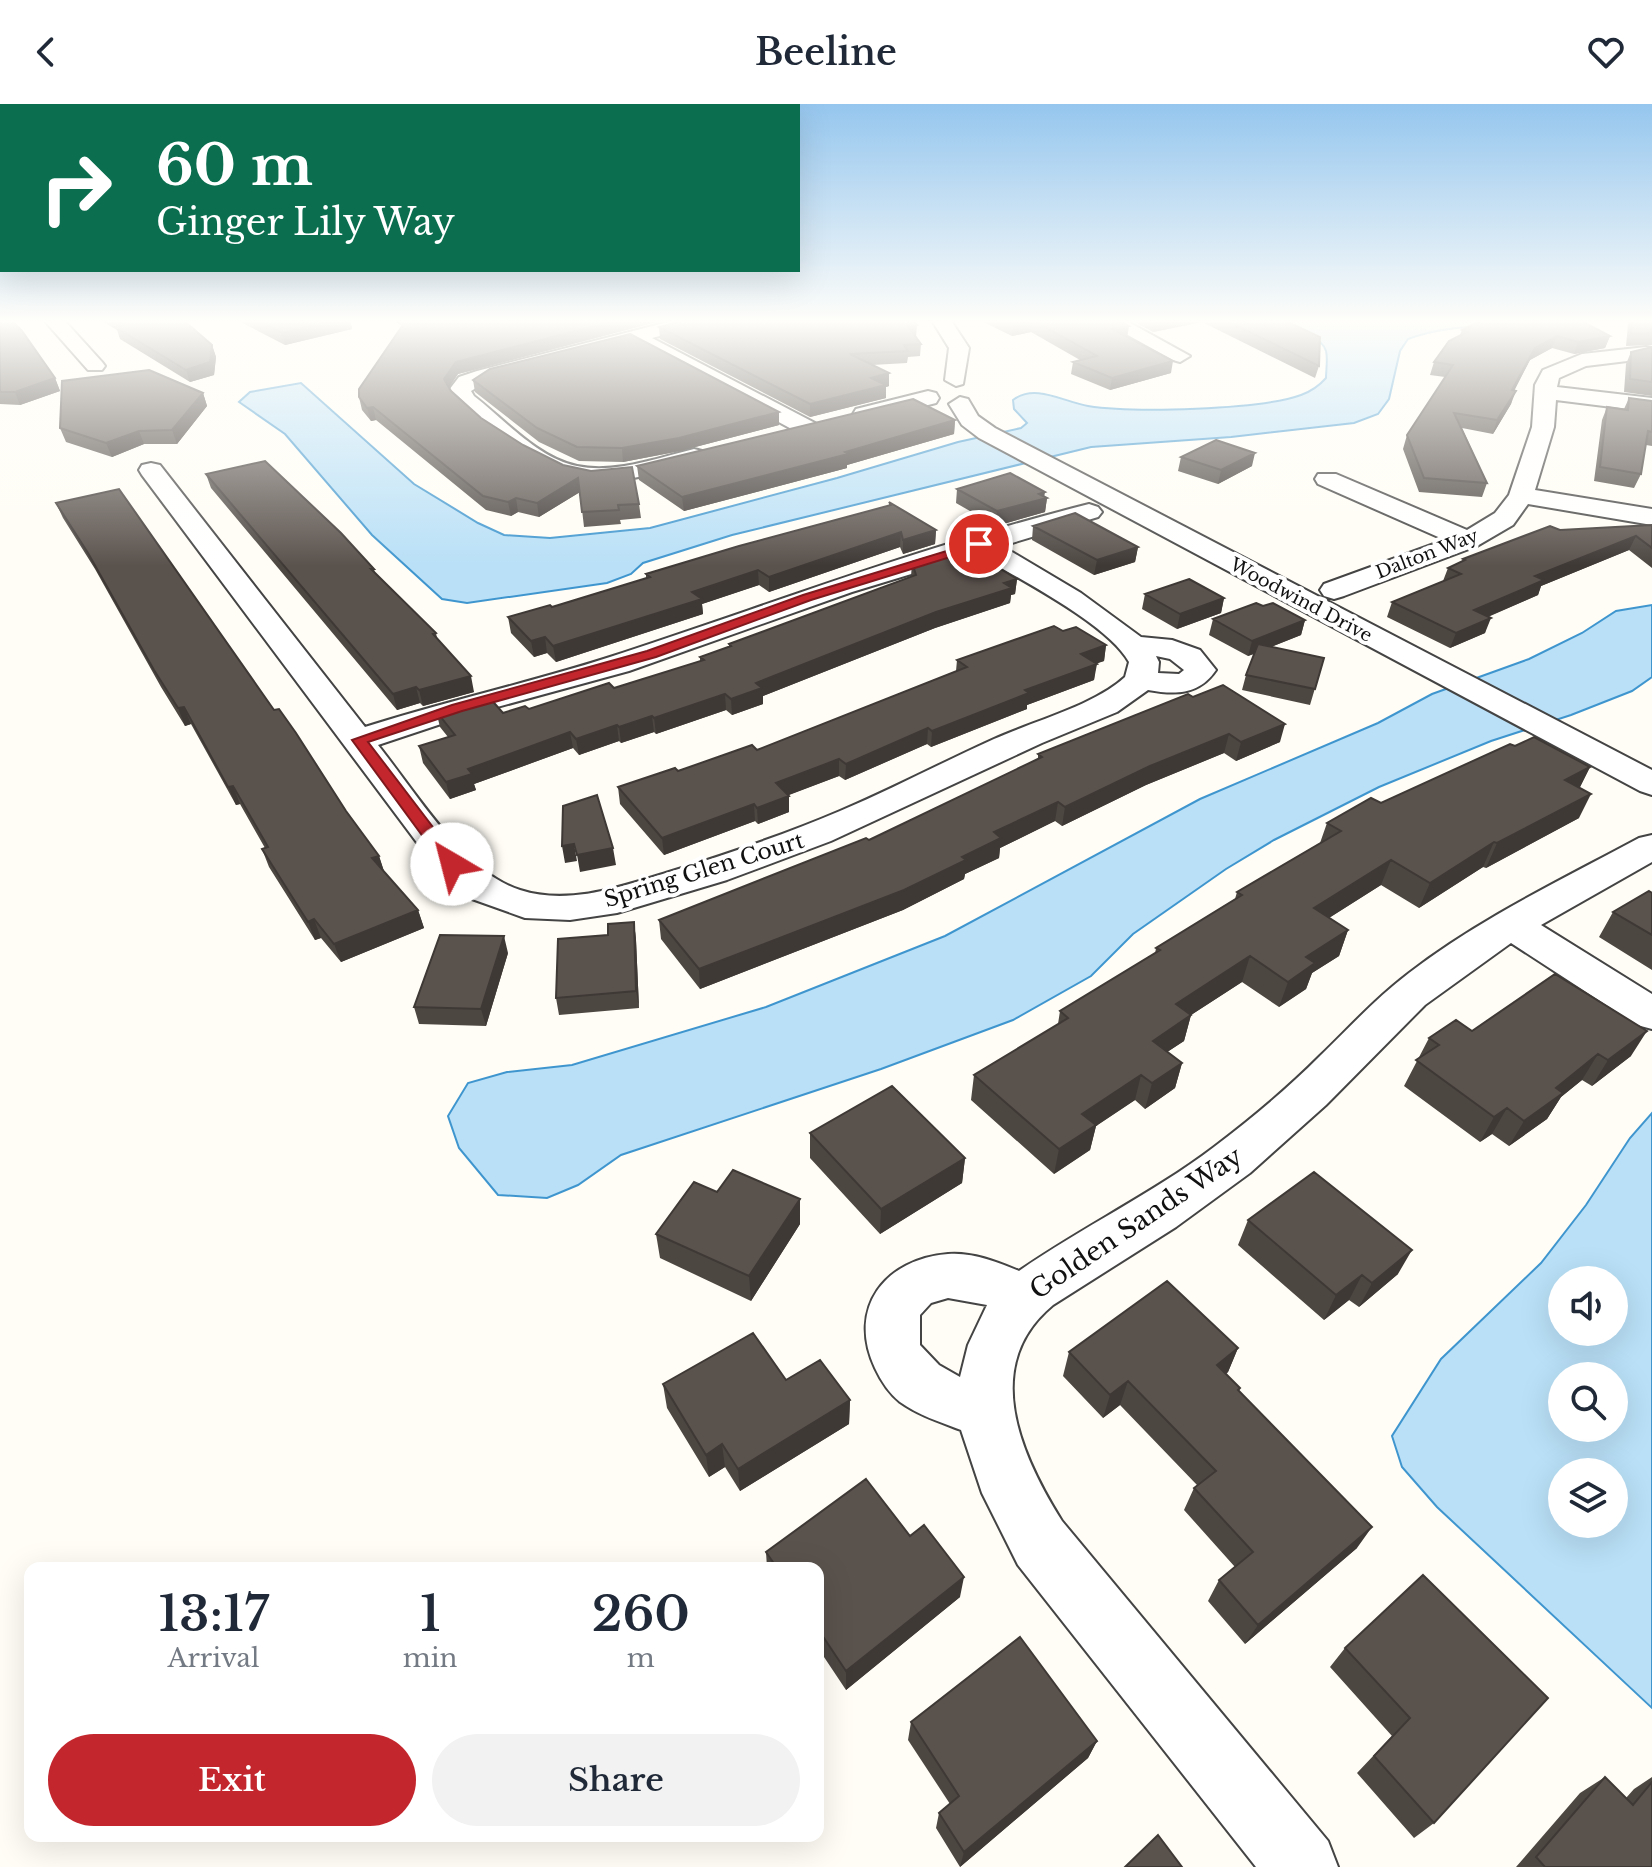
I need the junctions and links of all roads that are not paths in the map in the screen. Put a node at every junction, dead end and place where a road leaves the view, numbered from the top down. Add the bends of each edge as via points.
1 (469, 401) edge
2 (773, 401) edge
3 (915, 401) edge
4 (969, 401) edge
5 (1545, 401) edge
6 (1622, 401) edge
7 (1652, 405) edge
8 (822, 424) junction
9 (778, 435) edge
10 (721, 449) edge
11 (151, 470) dead end
12 (1327, 479) dead end
13 (1521, 495) junction
14 (1096, 503) junction
15 (1652, 517) edge
16 (1468, 540) junction
17 (979, 544) junction
18 (1283, 590) joint
19 (1329, 601) junction
20 (1135, 645) junction
21 (1141, 680) junction
22 (359, 740) junction
23 (1652, 784) edge
24 (1652, 846) edge
25 (1512, 925) junction
26 (1652, 1014) edge
27 (1025, 1297) junction
28 (984, 1413) junction
29 (1302, 1867) edge

1 - 10 street via 549,463 568,471 621,473
2 - 8 street
3 - 8 street
4 - 14 street, Woodwind Drive via 970,420
5 - 13 street, Dalton Way via 1543,427
6 - 7 street
8 - 9 street
11 - 22 street, Spring Glen Court
12 - 16 street
13 - 15 street
13 - 16 street, Dalton Way via 1504,519
14 - 17 street
14 - 18 street, Woodwind Drive via 1132,511
16 - 19 street, Dalton Way
17 - 20 street
17 - 22 street via 819,593 652,654
18 - 19 street, Dalton Way via 1309,584
19 - 23 street, Woodwind Drive via 1456,680
20 - 21 street via 1144,663
20 - 21 street via 1183,653 1200,670 1194,680 1181,684
21 - 22 street, Spring Glen Court via 1113,701 800,841 652,890 582,907 527,905 464,877
24 - 25 street, Golden Sands Way
25 - 26 street
25 - 27 street, Golden Sands Way via 1425,982 1291,1111 1200,1184
27 - 28 street, Golden Sands Way via 995,1344
27 - 28 street via 967,1276 927,1279 896,1305 889,1323 890,1346 914,1380
28 - 29 street, Golden Sands Way via 1012,1496 1040,1543

